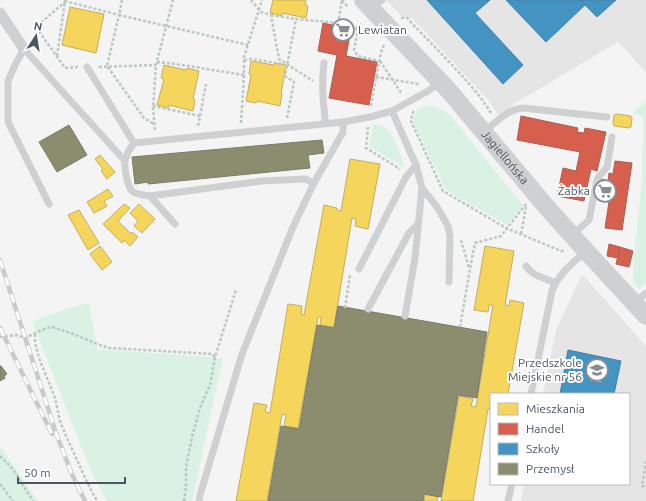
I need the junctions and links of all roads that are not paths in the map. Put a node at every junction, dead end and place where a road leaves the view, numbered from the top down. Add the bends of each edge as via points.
1 (370, 8) edge
2 (0, 13) edge
3 (24, 49) junction
4 (324, 63) dead end
5 (87, 67) road end
6 (440, 82) junction
7 (392, 111) junction
8 (607, 117) dead end
9 (344, 122) junction
10 (325, 123) junction
11 (484, 132) junction
12 (612, 137) dead end
13 (134, 143) junction
14 (125, 161) junction
15 (416, 165) junction
16 (314, 183) junction
17 (422, 188) junction
18 (150, 196) junction
19 (49, 204) dead end
20 (175, 224) dead end
21 (418, 224) junction
22 (576, 246) junction
23 (526, 266) dead end
24 (356, 269) road end
25 (450, 282) dead end
26 (555, 283) junction
27 (640, 298) edge
28 (368, 309) dead end
29 (405, 316) dead end
30 (646, 316) edge
31 (531, 393) edge
32 (512, 485) edge
33 (199, 501) edge
34 (508, 501) edge

1 - 6 street, Jagiellońska
2 - 3 street
3 - 14 lane
3 - 19 lane via 8,81 8,122
4 - 10 lane via 322,83
5 - 13 lane
6 - 7 lane
6 - 11 street, Jagiellońska
7 - 9 lane
7 - 15 lane
8 - 11 lane via 517,108
9 - 10 lane
9 - 16 lane via 343,132
10 - 13 lane
11 - 22 street, Jagiellońska
12 - 22 lane via 607,167 597,180 589,220
13 - 14 lane
14 - 18 lane via 132,192
15 - 17 lane
15 - 24 lane via 406,177
16 - 18 lane via 305,179 261,181
16 - 33 lane via 293,227 242,354
17 - 21 lane
17 - 25 lane via 448,226
18 - 20 lane
21 - 28 lane via 409,233
21 - 29 lane
22 - 26 lane
22 - 27 street, Jagiellońska
23 - 26 lane via 534,274
26 - 31 lane
27 - 30 street, Jagiellońska
32 - 34 lane

